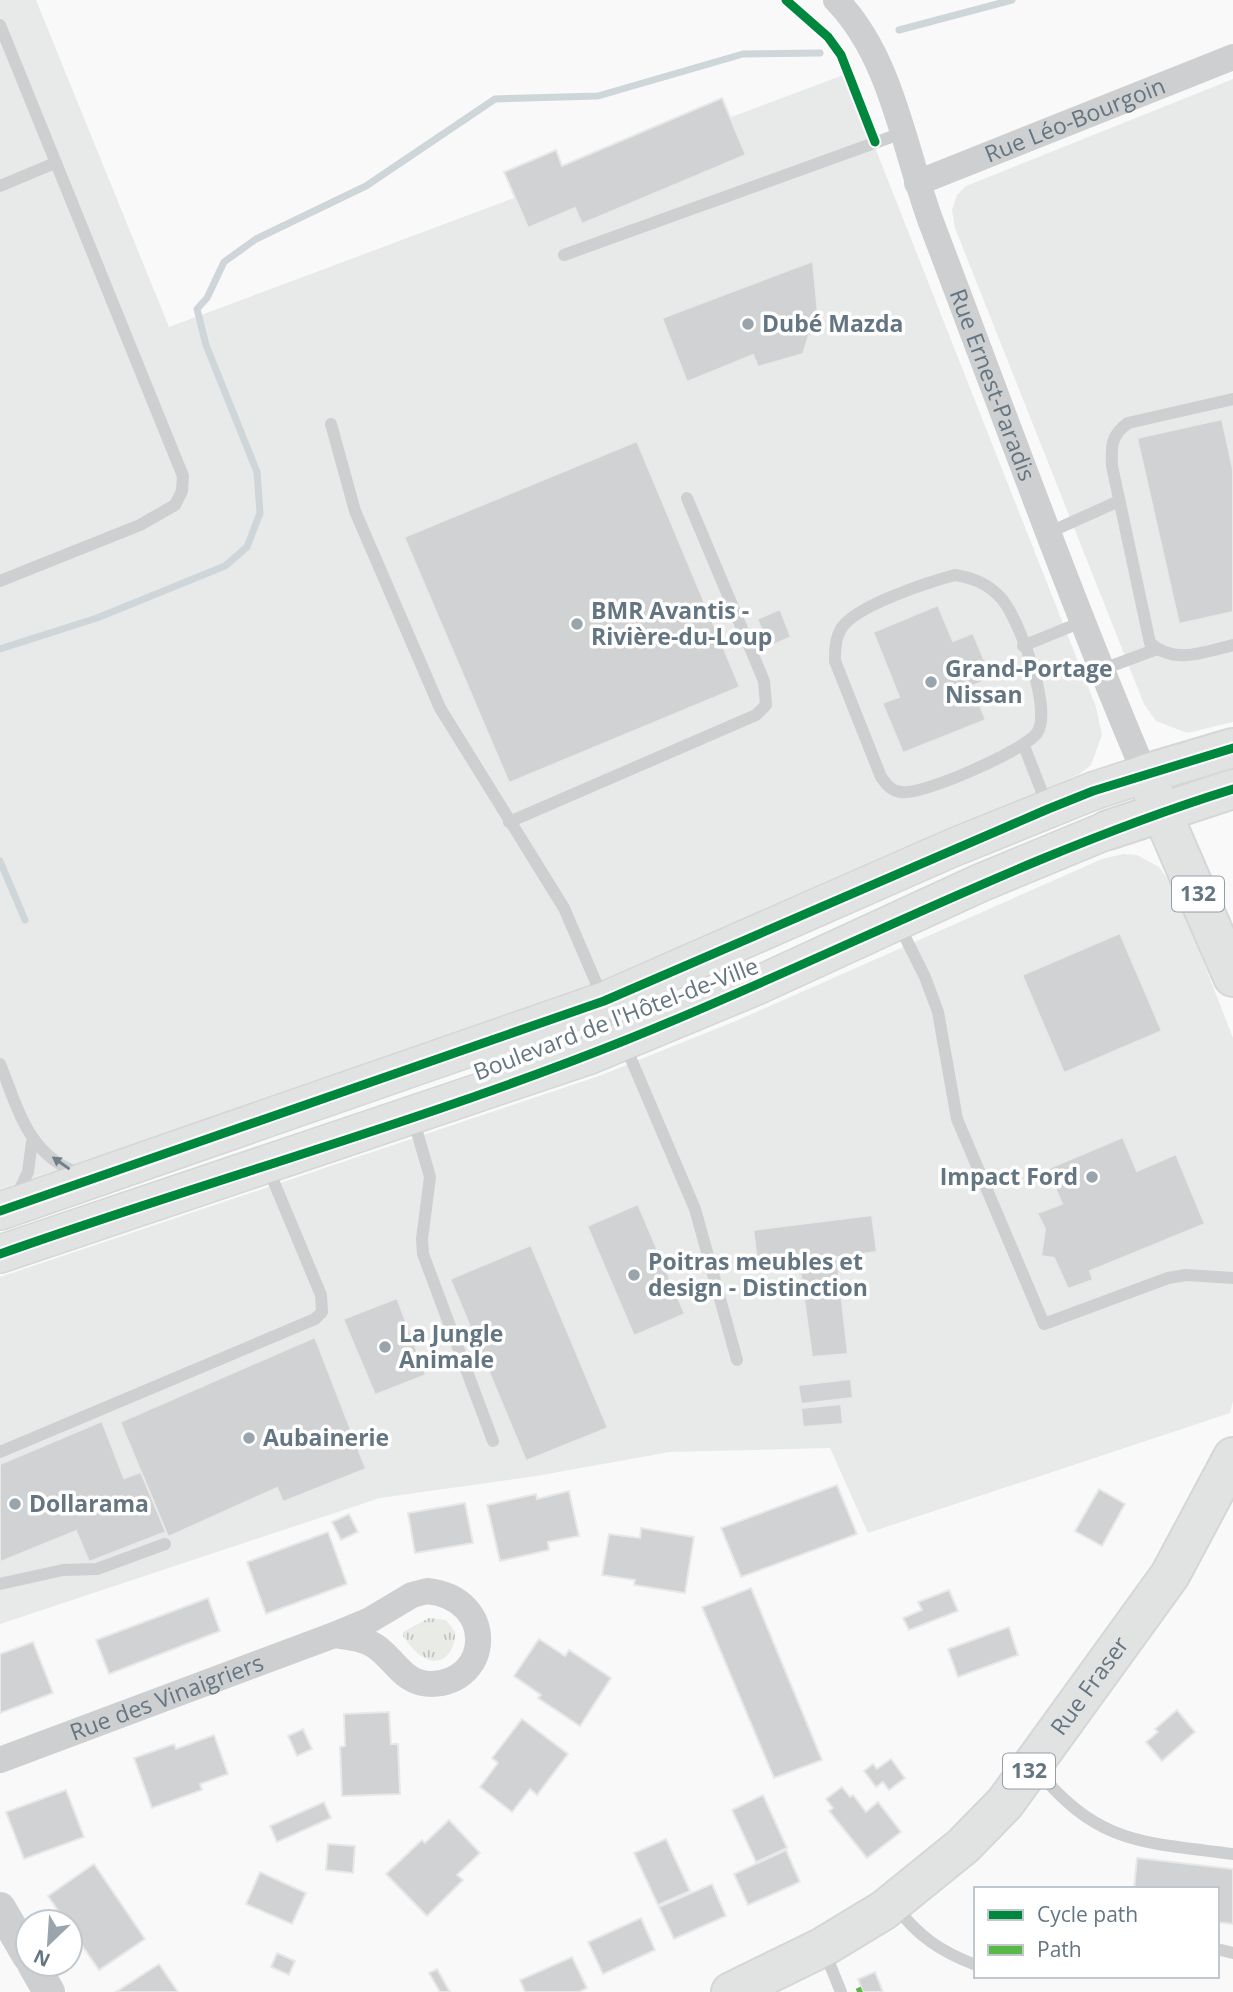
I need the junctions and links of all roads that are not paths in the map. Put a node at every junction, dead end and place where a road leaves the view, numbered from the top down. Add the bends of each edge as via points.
1 (836, 0) edge
2 (0, 25) edge
3 (1233, 57) edge
4 (902, 133) junction
5 (55, 163) junction
6 (917, 183) junction
7 (0, 186) edge
8 (564, 255) dead end
9 (1233, 399) edge
10 (331, 424) dead end
11 (687, 498) dead end
12 (1119, 501) junction
13 (1050, 531) junction
14 (0, 581) edge
15 (1084, 621) junction
16 (1233, 645) edge
17 (1023, 646) junction
18 (1157, 649) junction
19 (1103, 669) junction
20 (1024, 746) junction
21 (1233, 748) edge
22 (1145, 774) junction
23 (1233, 789) edge
24 (1048, 809) junction
25 (1162, 812) junction
26 (509, 822) junction
27 (1108, 830) joint
28 (897, 921) junction
29 (1233, 977) edge
30 (604, 1001) junction
31 (624, 1041) junction
32 (570, 1043) dead end
33 (0, 1063) edge
34 (446, 1089) dead end
35 (412, 1116) junction
36 (353, 1136) junction
37 (32, 1142) junction
38 (266, 1164) junction
39 (93, 1178) junction
40 (6, 1209) edge
41 (0, 1254) edge
42 (1233, 1278) edge
43 (737, 1360) dead end
44 (494, 1441) dead end
45 (0, 1452) edge
46 (1233, 1457) edge
47 (165, 1544) dead end
48 (0, 1584) edge
49 (334, 1635) junction
50 (0, 1760) edge
51 (1033, 1766) junction
52 (1233, 1854) edge
53 (893, 1903) junction
54 (0, 1909) edge
55 (14, 1932) edge
56 (823, 1947) junction
57 (974, 1964) edge
58 (731, 1992) edge
59 (841, 1992) edge

1 - 4 street, Rue Ernest-Paradis via 872,52
2 - 5 lane
3 - 6 street, Rue Léo-Bourgoin
4 - 6 street, Rue Ernest-Paradis
4 - 8 lane
5 - 7 lane
5 - 14 lane via 183,476 183,491 175,505 140,525
6 - 13 street, Rue Ernest-Paradis
9 - 12 lane via 1128,423 1117,431 1111,444
10 - 26 lane via 355,511 440,708
11 - 26 lane via 764,681 766,705 756,715
12 - 13 lane
12 - 18 lane via 1145,630
13 - 15 street, Rue Ernest-Paradis
15 - 17 lane
15 - 19 street, Rue Ernest-Paradis
16 - 18 lane via 1191,655 1170,655
17 - 20 lane via 1043,718
17 - 20 lane via 1003,600 974,578 955,575 862,611 842,627 835,661 881,777 891,789 904,793 923,789
18 - 19 lane
19 - 22 street, Rue Ernest-Paradis
20 - 24 lane
21 - 22 main road, Boulevard de l'Hôtel-de-Ville
22 - 24 main road, Boulevard de l'Hôtel-de-Ville
22 - 25 main road, 132
23 - 25 main road, Boulevard de l'Hôtel-de-Ville
24 - 30 main road, Boulevard de l'Hôtel-de-Ville
25 - 27 main road, Boulevard de l'Hôtel-de-Ville
25 - 29 main road, 132
26 - 30 lane via 567,914
27 - 28 main road, Boulevard de l'Hôtel-de-Ville
28 - 31 main road, Boulevard de l'Hôtel-de-Ville
28 - 42 lane via 933,993 957,1119 1044,1324 1168,1278
30 - 32 lane via 608,1020 603,1030
30 - 39 main road, Boulevard de l'Hôtel-de-Ville
31 - 35 main road, Boulevard de l'Hôtel-de-Ville
31 - 43 lane via 695,1209
33 - 37 lane
34 - 36 lane
35 - 36 main road, Boulevard de l'Hôtel-de-Ville
35 - 44 lane via 430,1177 423,1254
36 - 38 main road, Boulevard de l'Hôtel-de-Ville
39 -> 37 lane via 66,1169
37 - 40 lane via 28,1172
38 - 41 main road, Boulevard de l'Hôtel-de-Ville
38 - 45 lane via 321,1295 322,1312
39 - 40 main road, Boulevard de l'Hôtel-de-Ville
46 - 51 main road, Rue Fraser / 132 via 1170,1575
47 - 48 lane via 97,1569 63,1570
49 - 49 street, Rue des Vinaigriers via 375,1646 401,1673 428,1684 450,1680 468,1667 478,1639 476,1624 458,1599 427,1591
49 - 50 street, Rue des Vinaigriers
51 - 52 lane via 1067,1805 1117,1835
51 - 53 main road, Rue Fraser / 132 via 963,1846
53 - 56 main road, Rue Fraser / 132
53 - 57 lane via 931,1945
54 - 55 street
56 - 58 main road, Rue Fraser / 132
56 - 59 lane

